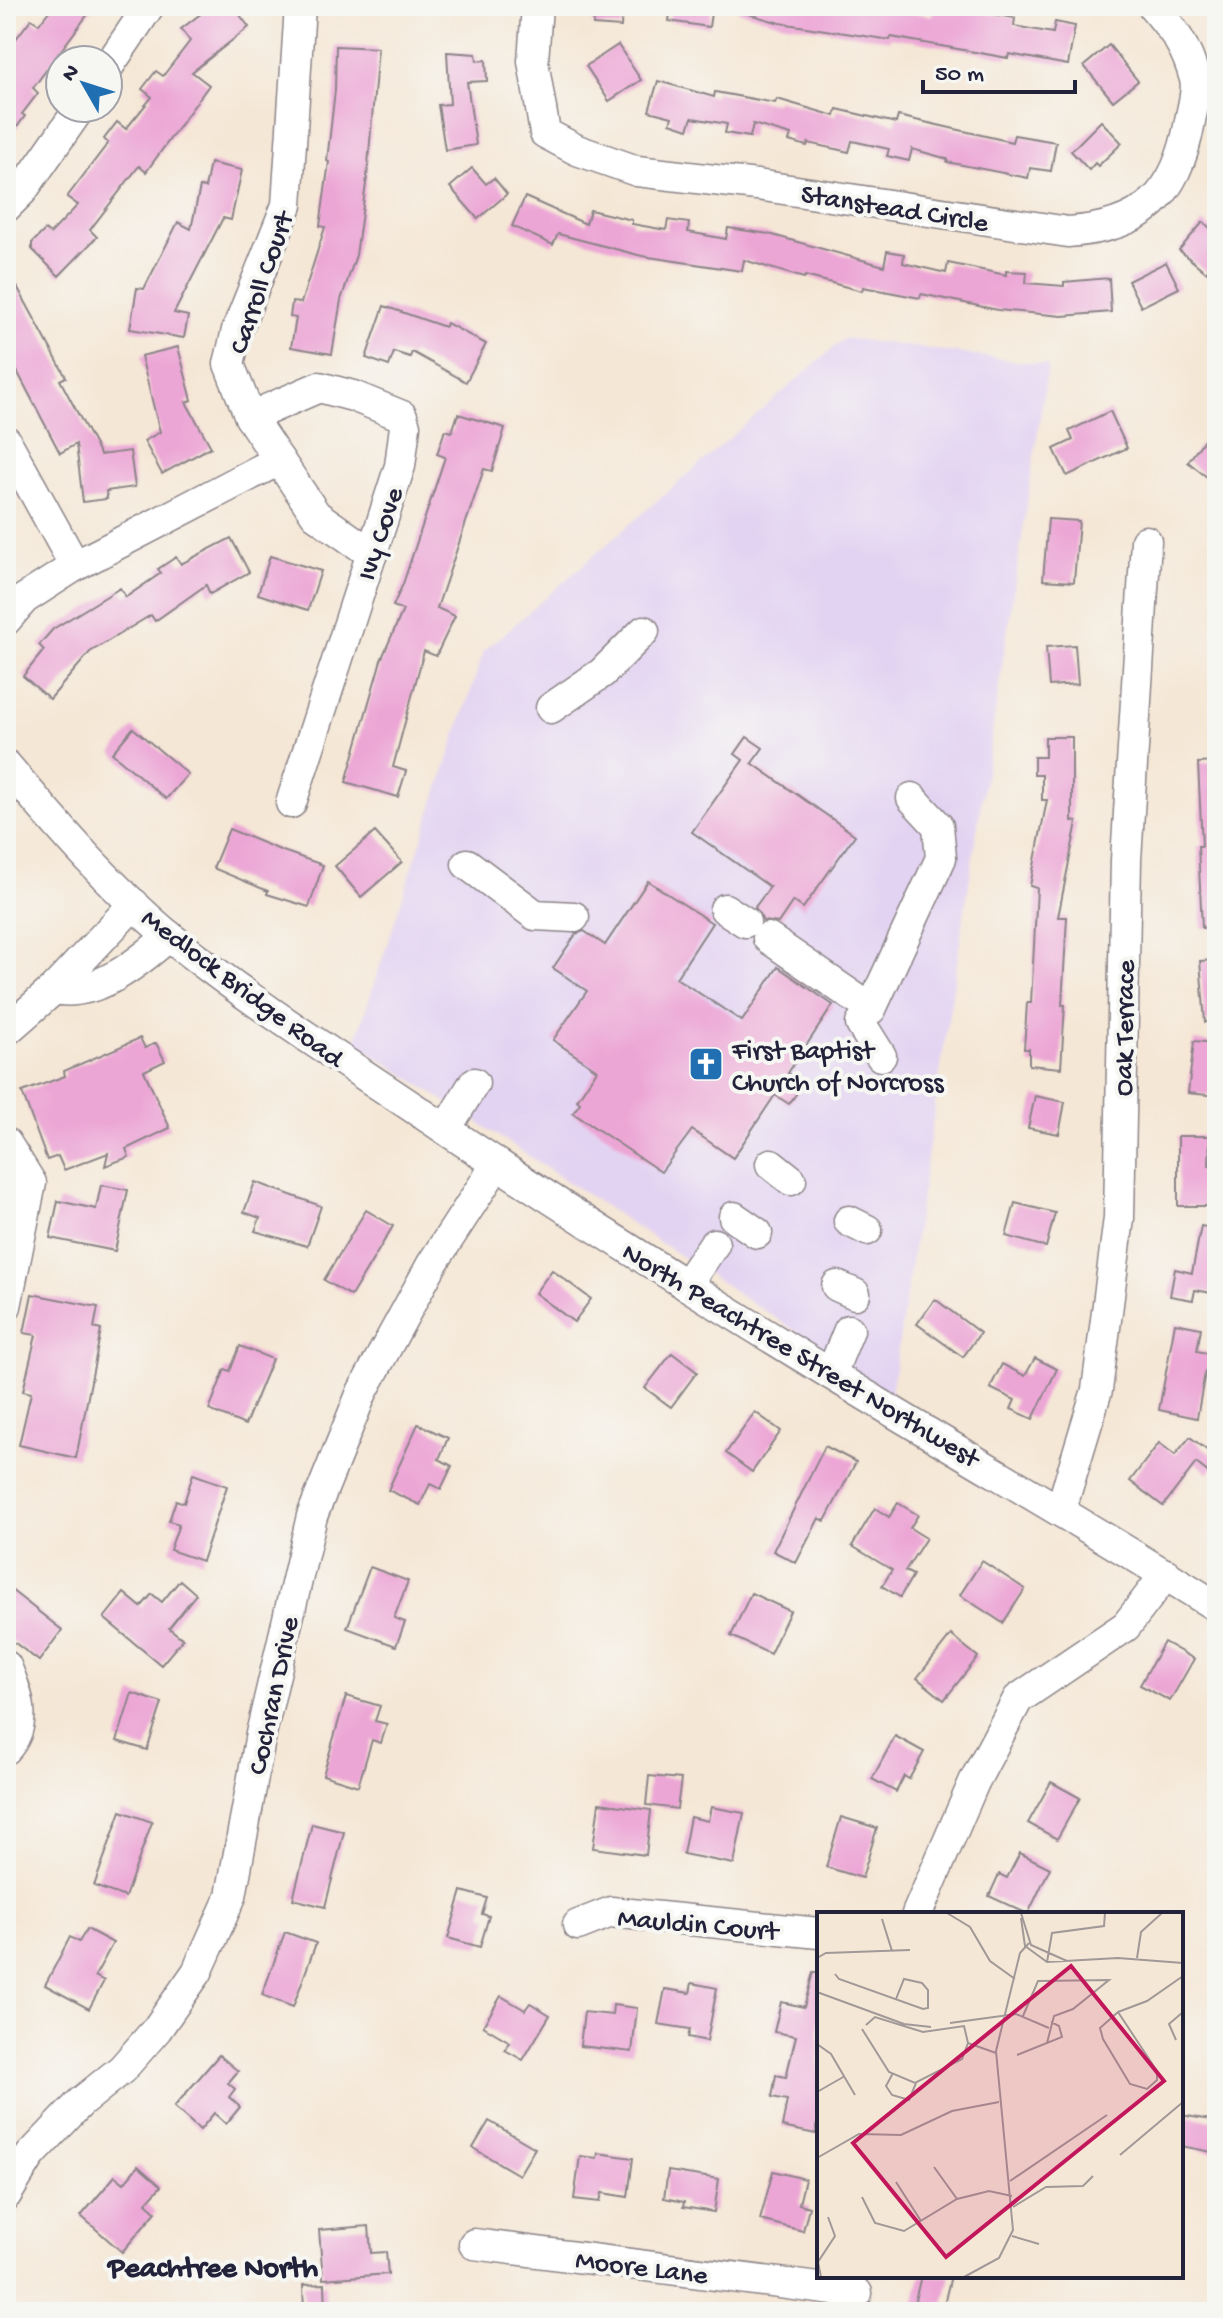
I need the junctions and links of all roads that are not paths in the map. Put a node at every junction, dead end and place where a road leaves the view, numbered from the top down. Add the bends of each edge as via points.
1 (149, 6) edge
2 (300, 6) edge
3 (537, 6) edge
4 (1153, 6) edge
5 (123, 44) edge
6 (69, 124) edge
7 (6, 207) edge
8 (250, 417) junction
9 (6, 441) edge
10 (279, 460) junction
11 (1146, 541) dead end
12 (372, 554) junction
13 (75, 566) junction
14 (6, 620) edge
15 (644, 631) dead end
16 (551, 708) dead end
17 (6, 765) edge
18 (912, 798) dead end
19 (291, 803) dead end
20 (467, 864) dead end
21 (134, 904) junction
22 (574, 917) dead end
23 (746, 923) dead end
24 (169, 936) junction
25 (54, 989) junction
26 (861, 1024) dead end
27 (6, 1031) edge
28 (881, 1056) dead end
29 (474, 1083) dead end
30 (391, 1094) joint
31 (446, 1129) junction
32 (6, 1143) edge
33 (497, 1164) junction
34 (714, 1244) dead end
35 (686, 1285) junction
36 (6, 1306) edge
37 (849, 1330) dead end
38 (831, 1374) junction
39 (1061, 1509) junction
40 (1166, 1574) junction
41 (1217, 1607) edge
42 (6, 1666) edge
43 (6, 1749) edge
44 (918, 1912) edge
45 (578, 1925) dead end
46 (817, 1933) edge
47 (6, 2195) edge
48 (474, 2244) dead end
49 (857, 2294) edge

1 - 5 street
2 - 8 street, Carroll Court via 287,205 237,330 229,364
3 - 4 street, Stanstead Circle via 533,61 545,133 577,150 637,171 1068,232 1102,230 1137,216 1166,188 1184,152 1196,83 1180,39
6 - 7 street
8 - 10 street, Carroll Court
8 - 12 street, Ivy Cove via 319,387 402,416 400,466
9 - 13 street
10 - 12 street, Carroll Court via 316,515
10 - 13 street
11 - 39 street, Oak Terrace via 1126,860 1119,1218 1097,1390
12 - 19 street, Ivy Cove
13 - 14 street via 24,599
15 - 16 street via 602,673
17 - 21 street, Medlock Bridge Road via 76,847
18 - 23 street via 938,826 941,858 871,1009
20 - 22 street via 535,915
21 - 24 street, Medlock Bridge Road
21 - 25 street
24 - 25 street via 95,985 67,992
24 - 30 street, Medlock Bridge Road
25 - 27 street
26 - 28 street
29 - 31 street
30 - 31 street, North Peachtree Street Northwest
31 - 33 street, North Peachtree Street Northwest
32 - 36 street via 31,1183
33 - 35 street, North Peachtree Street Northwest
33 - 47 street, Cochran Drive via 432,1264 362,1392 312,1516 261,1734 231,1896 197,1972 122,2069 80,2103 30,2156
34 - 35 street
35 - 38 street, North Peachtree Street Northwest
37 - 38 street
38 - 39 street, North Peachtree Street Northwest
39 - 40 street, North Peachtree Street Northwest
40 - 41 street, North Peachtree Street Northwest
40 - 44 street via 1126,1626 1018,1699 974,1782
42 - 43 street via 19,1698 17,1736
45 - 46 street, Mauldin Court via 611,1912
48 - 49 street, Moore Lane

